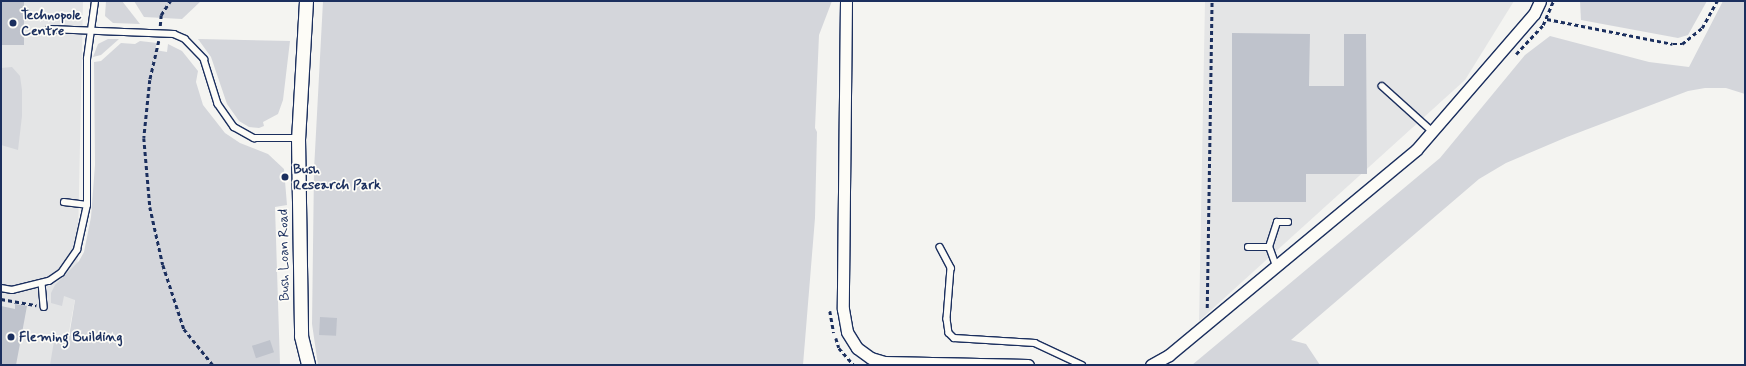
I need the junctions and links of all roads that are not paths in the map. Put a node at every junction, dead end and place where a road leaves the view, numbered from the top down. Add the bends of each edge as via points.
1 (95, 1) edge
2 (306, 1) edge
3 (846, 1) edge
4 (1540, 1) edge
5 (49, 29) dead end
6 (89, 32) junction
7 (1382, 86) dead end
8 (1433, 132) junction
9 (298, 138) junction
10 (64, 202) dead end
11 (87, 205) junction
12 (1288, 222) dead end
13 (940, 247) dead end
14 (1248, 247) dead end
15 (1269, 247) junction
16 (1276, 266) junction
17 (42, 283) junction
18 (1, 288) edge
19 (44, 307) road end
20 (308, 365) edge
21 (1028, 365) edge
22 (1082, 365) edge
23 (1151, 365) edge

1 - 6 lane
2 - 9 street, Bush Loan Road
3 - 21 street via 843,309 847,332 857,348 871,358 884,362
4 - 8 street via 1530,19
5 - 6 lane
6 - 9 lane via 160,32 185,39 204,59 218,104 234,127 254,138
6 - 11 lane
7 - 8 lane
8 - 16 street via 1416,150
9 - 20 street, Bush Loan Road via 301,336
10 - 11 lane
11 - 17 lane via 77,250 60,273
12 - 15 lane via 1277,222
13 - 22 lane via 951,268 947,319 949,333 954,338 1035,343
14 - 15 lane
15 - 16 lane
16 - 23 street via 1170,355
17 - 18 lane via 12,290
17 - 19 lane

